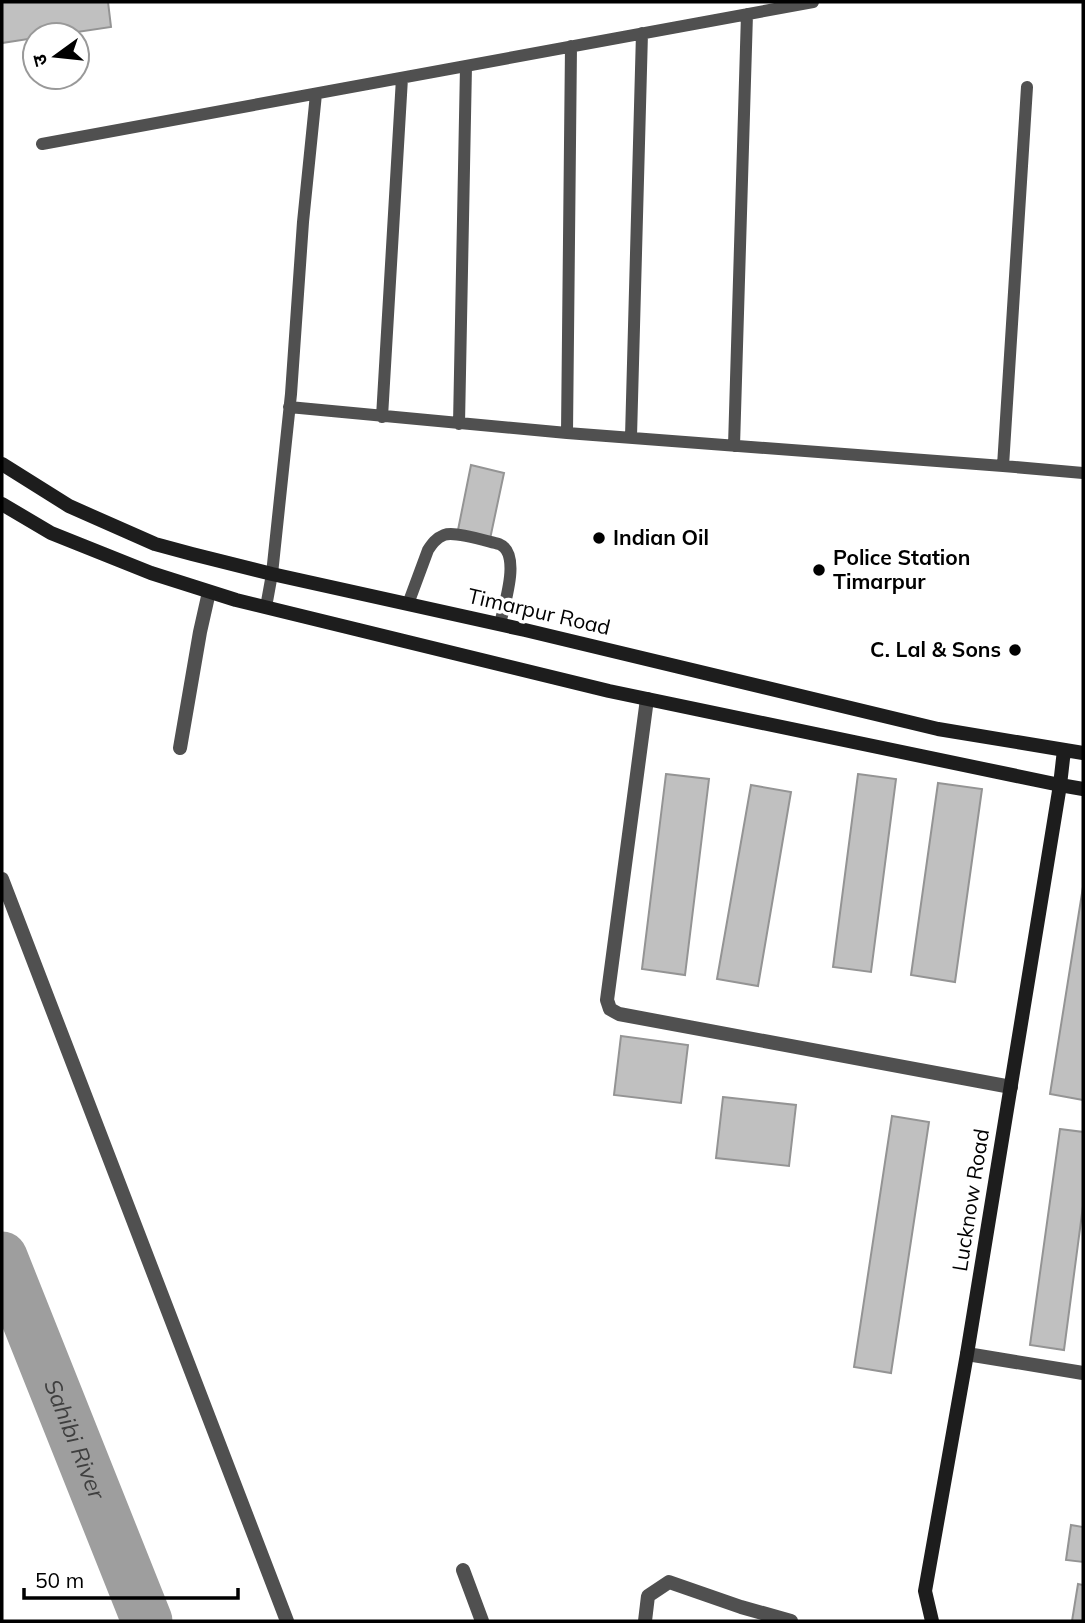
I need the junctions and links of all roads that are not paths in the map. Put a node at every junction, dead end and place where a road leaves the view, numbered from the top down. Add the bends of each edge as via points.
1 (813, 2) edge
2 (747, 14) junction
3 (642, 33) junction
4 (571, 46) junction
5 (466, 66) junction
6 (402, 78) junction
7 (1027, 87) dead end
8 (316, 94) junction
9 (42, 144) dead end
10 (289, 407) junction
11 (382, 416) junction
12 (459, 424) junction
13 (567, 433) junction
14 (631, 437) junction
15 (734, 446) junction
16 (2, 464) edge
17 (1003, 466) junction
18 (1083, 473) edge
19 (2, 504) edge
20 (272, 574) junction
21 (209, 592) junction
22 (408, 604) junction
23 (266, 607) junction
24 (500, 624) junction
25 (647, 699) junction
26 (180, 748) dead end
27 (1064, 750) junction
28 (1083, 752) edge
29 (1060, 785) junction
30 (1083, 789) edge
31 (2, 879) edge
32 (1010, 1087) junction
33 (967, 1354) junction
34 (1083, 1373) edge
35 (463, 1570) dead end
36 (288, 1621) edge
37 (482, 1621) edge
38 (645, 1621) edge
39 (791, 1621) edge
40 (932, 1621) edge

1 - 2 lane
2 - 3 lane
2 - 15 lane
3 - 4 lane
3 - 14 lane
4 - 5 lane
4 - 13 lane
5 - 6 lane
5 - 12 lane
6 - 8 lane
6 - 11 lane
7 - 17 lane
8 - 9 lane
8 - 10 lane
10 - 11 lane
10 - 20 lane
11 - 12 lane
12 - 13 lane
13 - 14 lane
14 - 15 lane
15 - 17 lane
16 - 20 street, Timarpur Road via 69,506 155,544
17 - 18 lane
19 - 21 street via 51,533
20 - 22 street, Timarpur Road
20 - 23 lane
21 - 23 street
21 - 26 street
22 - 24 street, Timarpur Road
22 - 24 lane via 428,550 441,536 499,544 511,558
23 - 25 street
24 - 27 street, Timarpur Road via 938,729
25 - 29 street
25 - 32 street via 607,1000 610,1009
27 - 28 street, Timarpur Road
27 - 29 street, Lucknow Road
29 - 30 street
29 - 32 street, Lucknow Road
31 - 36 street
32 - 33 street, Lucknow Road
33 - 34 street
33 - 40 street, Lucknow Road via 925,1591
35 - 37 street
38 - 39 street via 648,1596 669,1582

